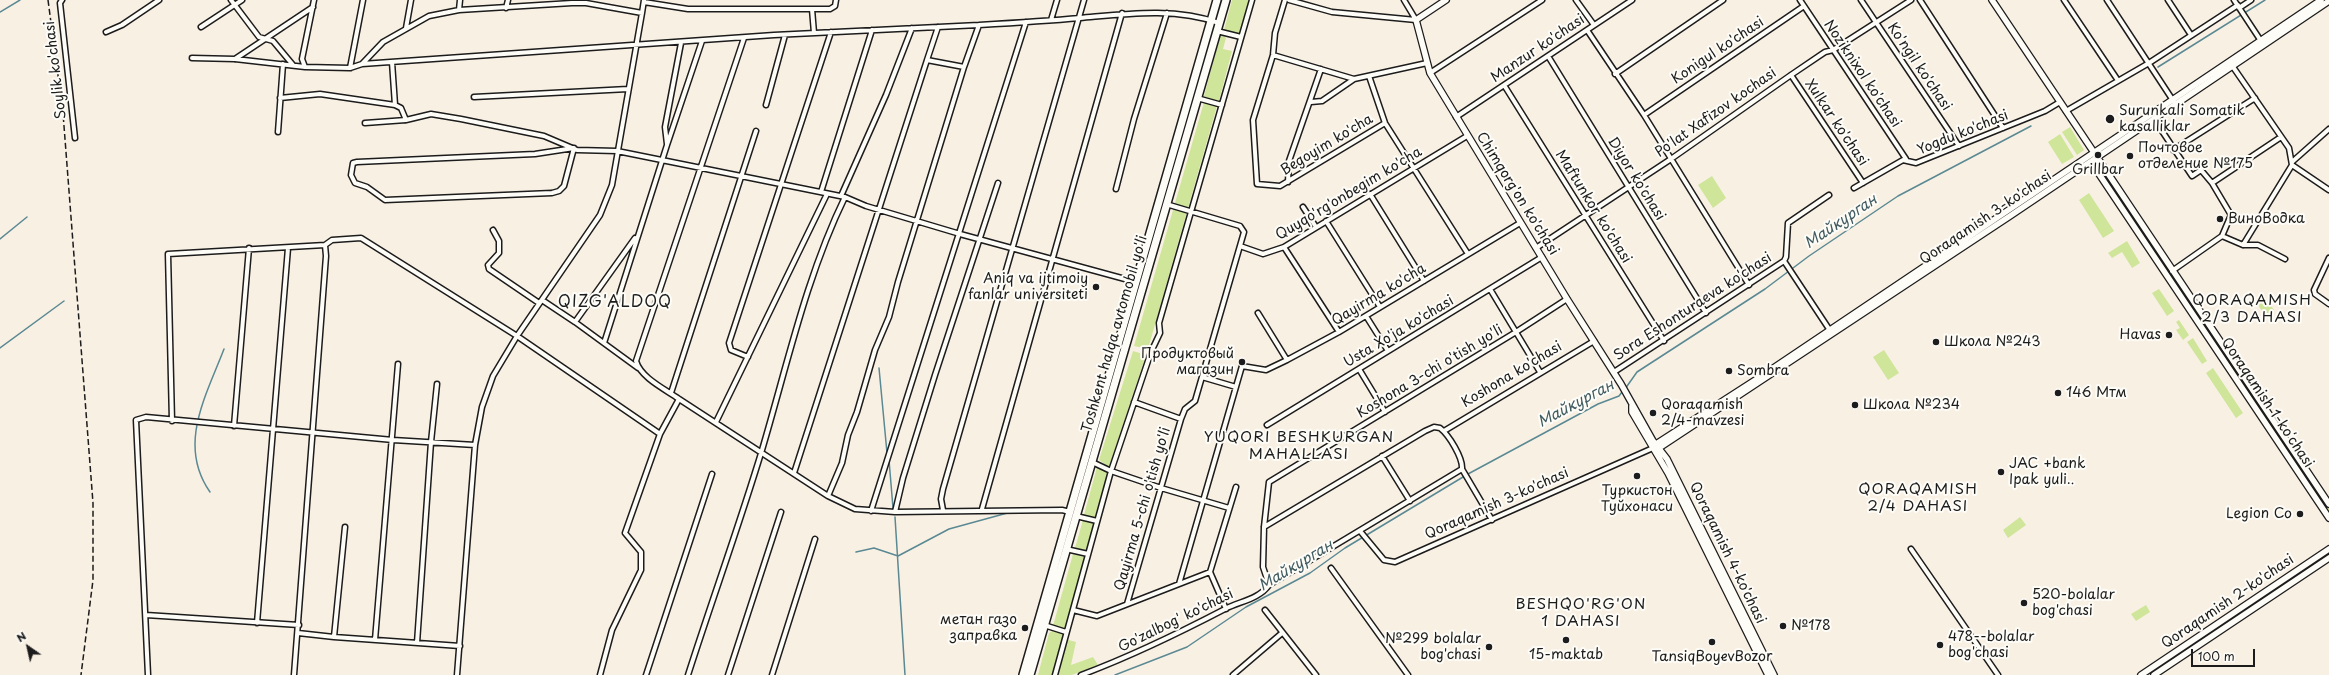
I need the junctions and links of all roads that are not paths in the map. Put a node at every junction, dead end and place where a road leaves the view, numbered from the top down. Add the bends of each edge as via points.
1 (62, 0) edge
2 (159, 0) edge
3 (231, 0) edge
4 (242, 0) edge
5 (314, 0) edge
6 (363, 0) edge
7 (410, 0) edge
8 (460, 0) edge
9 (508, 0) edge
10 (836, 0) edge
11 (1057, 0) edge
12 (1084, 0) edge
13 (1217, 0) edge
14 (1226, 0) edge
15 (1252, 0) edge
16 (1285, 0) edge
17 (1289, 0) edge
18 (1404, 0) edge
19 (1446, 0) edge
20 (1542, 0) edge
21 (1576, 0) edge
22 (1632, 0) edge
23 (1723, 0) edge
24 (1800, 0) edge
25 (1861, 0) edge
26 (1910, 0) edge
27 (1920, 0) edge
28 (1992, 0) edge
29 (2064, 0) edge
30 (2107, 0) edge
31 (2168, 0) edge
32 (2234, 0) edge
33 (2251, 0) edge
34 (2321, 0) edge
35 (644, 1) edge
36 (2329, 1) edge
37 (234, 5) junction
38 (1804, 6) junction
39 (313, 7) junction
40 (2239, 7) junction
41 (506, 8) junction
42 (812, 9) junction
43 (458, 10) junction
44 (642, 13) junction
45 (1122, 13) junction
46 (1167, 13) junction
47 (1078, 18) junction
48 (1051, 20) junction
49 (1211, 20) junction
50 (1416, 20) junction
51 (1026, 22) junction
52 (1875, 22) junction
53 (1219, 23) junction
54 (979, 25) junction
55 (1594, 26) junction
56 (201, 27) dead end
57 (938, 27) junction
58 (406, 28) junction
59 (912, 28) junction
60 (872, 30) junction
61 (1587, 30) junction
62 (1217, 31) junction
63 (106, 32) dead end
64 (830, 32) junction
65 (814, 33) junction
66 (785, 35) junction
67 (2191, 35) junction
68 (1241, 37) junction
69 (264, 38) junction
70 (744, 38) junction
71 (702, 41) junction
72 (681, 43) junction
73 (2262, 43) junction
74 (635, 46) junction
75 (1833, 50) junction
76 (1273, 55) junction
77 (1548, 56) junction
78 (192, 58) dead end
79 (235, 59) junction
80 (927, 60) junction
81 (392, 62) junction
82 (1427, 63) junction
83 (283, 64) junction
84 (362, 64) junction
85 (2150, 64) junction
86 (2231, 64) junction
87 (293, 65) junction
88 (305, 67) junction
89 (964, 67) junction
90 (350, 68) junction
91 (1321, 69) junction
92 (1430, 73) junction
93 (1615, 74) junction
94 (1791, 75) junction
95 (1369, 76) junction
96 (1354, 79) junction
97 (2117, 79) junction
98 (1504, 85) junction
99 (628, 89) junction
100 (474, 97) dead end
101 (280, 98) junction
102 (1197, 98) junction
103 (2254, 98) junction
104 (1311, 102) junction
105 (2060, 102) junction
106 (2174, 102) junction
107 (395, 105) junction
108 (766, 105) dead end
109 (1222, 105) junction
110 (2066, 111) junction
111 (1644, 115) junction
112 (1456, 117) junction
113 (2154, 119) junction
114 (406, 120) junction
115 (365, 123) dead end
116 (1385, 123) junction
117 (2003, 128) junction
118 (2329, 129) edge
119 (756, 131) dead end
120 (278, 132) dead end
121 (1467, 136) junction
122 (2281, 137) junction
123 (75, 138) dead end
124 (667, 145) junction
125 (1959, 146) junction
126 (574, 148) junction
127 (2173, 150) junction
128 (617, 151) junction
129 (2094, 158) junction
130 (1671, 159) junction
131 (1906, 159) junction
132 (662, 160) junction
133 (2292, 164) junction
134 (702, 167) junction
135 (1413, 168) junction
136 (741, 175) junction
137 (1288, 182) junction
138 (1863, 183) junction
139 (2212, 183) junction
140 (781, 184) junction
141 (998, 184) dead end
142 (1628, 187) junction
143 (1854, 188) dead end
144 (1116, 189) dead end
145 (2329, 190) edge
146 (821, 192) junction
147 (827, 194) junction
148 (1370, 194) junction
149 (1829, 195) dead end
150 (843, 197) junction
151 (1166, 204) junction
152 (1303, 207) dead end
153 (880, 210) junction
154 (1191, 210) junction
155 (1585, 215) junction
156 (919, 220) junction
157 (1326, 221) junction
158 (1520, 223) junction
159 (1316, 227) junction
160 (493, 230) dead end
161 (638, 234) junction
162 (960, 234) junction
163 (2222, 236) junction
164 (979, 239) junction
165 (325, 244) junction
166 (2243, 245) junction
167 (1240, 246) junction
168 (1284, 247) junction
169 (249, 248) junction
170 (288, 248) junction
171 (1013, 248) junction
172 (1536, 248) junction
173 (1468, 254) junction
174 (1542, 257) junction
175 (2329, 258) edge
176 (1053, 259) junction
177 (2284, 259) dead end
178 (1784, 261) junction
179 (2172, 271) junction
180 (1424, 281) junction
181 (1136, 282) junction
182 (1749, 285) junction
183 (1490, 289) junction
184 (1567, 299) junction
185 (540, 302) junction
186 (2329, 304) edge
187 (1380, 307) junction
188 (1258, 313) dead end
189 (1706, 313) junction
190 (1366, 316) junction
191 (575, 322) junction
192 (1339, 332) junction
193 (1516, 332) junction
194 (1831, 332) junction
195 (517, 336) junction
196 (1594, 341) junction
197 (1664, 341) junction
198 (604, 343) junction
199 (1388, 351) junction
200 (748, 357) junction
201 (1287, 360) junction
202 (398, 364) dead end
203 (638, 368) junction
204 (1359, 369) junction
205 (1540, 372) junction
206 (1614, 372) junction
207 (1202, 378) junction
208 (438, 384) dead end
209 (1236, 387) junction
210 (671, 394) junction
211 (680, 399) junction
212 (1134, 402) junction
213 (2262, 402) junction
214 (1632, 406) joint
215 (2255, 407) junction
216 (1385, 412) junction
217 (1181, 419) junction
218 (172, 421) junction
219 (716, 422) junction
220 (1267, 425) dead end
221 (234, 426) junction
222 (272, 430) junction
223 (1444, 430) junction
224 (313, 432) junction
225 (660, 434) junction
226 (393, 440) junction
227 (431, 442) junction
228 (474, 445) junction
229 (1656, 447) junction
230 (762, 451) junction
231 (1382, 456) junction
232 (1092, 462) junction
233 (1462, 469) junction
234 (1085, 470) junction
235 (1111, 471) junction
236 (794, 473) junction
237 (712, 474) dead end
238 (1236, 487) dead end
239 (1161, 488) junction
240 (828, 496) junction
241 (1204, 500) junction
242 (1410, 500) junction
243 (2329, 504) edge
244 (1230, 508) junction
245 (982, 509) junction
246 (943, 510) junction
247 (871, 511) junction
248 (781, 512) dead end
249 (896, 512) junction
250 (1073, 514) junction
251 (2329, 518) edge
252 (1492, 520) junction
253 (1097, 521) junction
254 (345, 527) dead end
255 (1264, 527) junction
256 (1360, 531) junction
257 (815, 540) dead end
258 (1066, 549) junction
259 (1911, 549) dead end
260 (2329, 549) edge
261 (1088, 554) junction
262 (2329, 558) edge
263 (1331, 568) dead end
264 (1210, 572) junction
265 (1179, 584) junction
266 (1269, 585) junction
267 (1128, 604) junction
268 (1226, 609) junction
269 (1073, 610) junction
270 (1265, 610) dead end
271 (146, 615) junction
272 (2231, 615) junction
273 (2235, 621) junction
274 (257, 623) junction
275 (299, 625) junction
276 (1044, 625) junction
277 (298, 632) junction
278 (1066, 632) junction
279 (1282, 633) junction
280 (334, 637) junction
281 (1037, 638) junction
282 (375, 640) junction
283 (417, 643) junction
284 (460, 646) junction
285 (1760, 652) junction
286 (148, 675) edge
287 (294, 675) edge
288 (457, 675) edge
289 (600, 675) edge
290 (646, 675) edge
291 (688, 675) edge
292 (728, 675) edge
293 (772, 675) edge
294 (1024, 675) edge
295 (1055, 675) edge
296 (1083, 675) edge
297 (1232, 675) edge
298 (1316, 675) edge
299 (1408, 675) edge
300 (1767, 675) edge
301 (1774, 675) edge
302 (1998, 675) edge
303 (2141, 675) edge
304 (2154, 675) edge

1 - 123 street, Soylik ko'chasi via 60,3
2 - 63 street via 122,25
3 - 37 street
4 - 37 street
5 - 39 street
6 - 90 street
7 - 58 street
8 - 43 street
9 - 41 street
10 - 42 street via 835,6 830,10
11 - 48 street
12 - 47 street
13 - 49 highway, Toshkent halqa avtomobil yo'li
14 - 53 highway, Toshkent halqa avtomobil yo'li
15 - 68 street
16 - 76 street via 1275,33
17 - 50 street via 1332,12
18 - 50 street
19 - 50 main road
20 - 92 street
21 - 55 street
22 - 55 street, Manzur ko'chasi
23 - 93 street
24 - 38 street, Noziknixol ko'chasi
25 - 52 street, Ko'ngil ko'chasi
26 - 52 street, Po'lat Xafizov kochasi
27 - 117 street
28 - 105 main road
29 - 97 street
30 - 85 street
31 - 67 street
32 - 40 street
33 - 40 street
34 - 73 main road, Qoraqamish 3-ko'chasi
35 - 42 street via 688,9
35 - 44 street
36 - 73 main road, Qoraqamish 3-ko'chasi
37 - 56 street
37 - 69 street via 259,37
38 - 75 street, Noziknixol ko'chasi
38 - 111 street, Konigul ko'chasi
39 - 69 street
39 - 88 street via 302,59
40 - 67 street
40 - 73 street
41 - 43 street
41 - 44 street via 586,2
42 - 65 street
43 - 58 street via 429,16
44 - 74 street
45 - 46 street
45 - 47 street
45 - 176 street
46 - 49 street
46 - 144 street via 1134,119
47 - 48 street
47 - 171 street
48 - 51 street
49 - 53 street
49 - 181 highway, Toshkent halqa avtomobil yo'li
50 - 82 main road, Chimqorg'on ko'chasi
51 - 54 street
51 - 162 street
52 - 75 street, Po'lat Xafizov kochasi
52 - 125 street, Ko'ngil ko'chasi
53 - 62 highway, Toshkent halqa avtomobil yo'li
54 - 57 street
54 - 89 street
55 - 61 street, Manzur ko'chasi
57 - 59 street
57 - 80 street
58 - 84 street via 383,42
59 - 60 street
59 - 150 street
60 - 64 street
60 - 146 street
61 - 77 street, Manzur ko'chasi
61 - 93 street
62 - 68 street
62 - 102 highway, Toshkent halqa avtomobil yo'li
64 - 65 street
64 - 140 street
65 - 66 street
66 - 70 street
66 - 108 street
67 - 85 street
68 - 109 street
69 - 79 street
69 - 87 street via 273,41
70 - 71 street
70 - 134 street
71 - 72 street
71 - 124 street
72 - 74 street
72 - 124 street via 665,127
73 - 86 main road, Qoraqamish 3-ko'chasi
74 - 81 street
74 - 99 street
75 - 94 street, Po'lat Xafizov kochasi via 1825,52
75 - 131 street, Noziknixol ko'chasi
76 - 91 street
76 - 137 street, Begoyim ko'cha via 1253,120 1257,184 1280,186
77 - 98 street, Manzur ko'chasi
77 - 142 street, Diyor ko'chasi
78 - 79 street
79 - 83 street
80 - 89 street
80 - 153 street
81 - 84 street
81 - 107 street
82 - 92 main road, Chimqorg'on ko'chasi
82 - 95 street
83 - 87 street
83 - 101 street
84 - 90 street
85 - 97 street via 2123,79
85 - 106 street
86 - 103 street
86 - 106 main road, Qoraqamish 3-ko'chasi
87 - 88 street
88 - 90 street
89 - 156 street
91 - 96 street
91 - 104 street
92 - 112 main road, Chimqorg'on ko'chasi
93 - 111 street
94 - 130 street, Po'lat Xafizov kochasi
94 - 138 street, Xulkar ko'chasi
95 - 96 street
95 - 116 street
96 - 104 street via 1322,101
97 - 110 street
98 - 112 street, Manzur ko'chasi
98 - 155 street, Maftunkor ko'chasi
99 - 100 street
99 - 128 street
101 - 107 street via 320,94
101 - 120 street
102 - 109 street
102 - 151 highway, Toshkent halqa avtomobil yo'li
103 - 122 street
103 - 127 street
104 - 137 street via 1289,161
105 - 110 main road
105 - 117 street, Yogdu ko'chasi via 2045,112
106 - 113 main road, Qoraqamish 3-ko'chasi
106 - 129 main road, Qoraqamish 3-ko'chasi
107 - 114 street via 401,108
109 - 154 street
110 - 129 main road
111 - 130 street
112 - 121 main road, Chimqorg'on ko'chasi
113 - 127 street
113 - 129 main road, Qoraqamish 3-ko'chasi
114 - 115 street
114 - 126 street via 431,114 461,118 544,136
116 - 135 street
116 - 137 street, Begoyim ko'cha
117 - 125 street, Yogdu ko'chasi
118 - 133 street
119 - 136 street
121 - 135 street, Quyqo'rg'onbegim ko'cha
121 - 158 main road, Chimqorg'on ko'chasi
122 - 133 street via 2289,148
122 - 139 street
124 - 132 street
125 - 131 street, Yogdu ko'chasi via 1916,163 1910,163
126 - 126 street via 564,186 552,193 385,200 367,187 355,183 351,175 353,163 358,162 535,154
126 - 128 street
127 - 139 street via 2192,176 2201,170
128 - 132 street
128 - 185 street via 612,185 600,215
129 - 179 main road, Qoraqamish 1-koʻchasi
129 - 194 main road, Qoraqamish 3-ko'chasi
129 - 215 main road, Qoraqamish 1-koʻchasi
130 - 142 street, Po'lat Xafizov kochasi
130 - 182 street
131 - 138 street, Yogdu ko'chasi
132 - 134 street
132 - 161 street
133 - 145 street
133 - 166 street
134 - 136 street
134 - 203 street via 636,361
135 - 148 street, Quyqo'rg'onbegim ko'cha
135 - 173 street
136 - 140 street
136 - 210 street
138 - 143 street, Yogdu ko'chasi
139 - 163 street via 2231,215
140 - 146 street
140 - 200 street via 729,343 731,350
141 - 164 street
142 - 155 street, Po'lat Xafizov kochasi
142 - 189 street, Diyor ko'chasi
146 - 147 street
147 - 150 street
147 - 200 street
148 - 157 street, Quyqo'rg'onbegim ko'cha
148 - 180 street
149 - 178 street via 1788,223
150 - 153 street
150 - 230 street via 807,296
151 - 154 street
151 - 232 highway, Toshkent halqa avtomobil yo'li
152 - 159 street
153 - 156 street
153 - 236 street
154 - 167 street, Qayirma 5-chi o'tish yo'li via 1240,226 1244,232
154 - 212 street via 1160,323 1160,333
155 - 172 street, Po'lat Xafizov kochasi
155 - 197 street, Maftunkor ko'chasi
156 - 162 street
156 - 240 street via 848,435 842,463
157 - 159 street, Quyqo'rg'onbegim ko'cha
157 - 187 street
158 - 172 main road, Chimqorg'on ko'chasi
158 - 173 street, Qayirma ko'cha
159 - 168 street, Quyqo'rg'onbegim ko'cha
160 - 185 street via 499,241 499,253 488,267 503,281
161 - 191 street
161 - 198 street
162 - 164 street
162 - 247 street
163 - 166 street
163 - 179 street
164 - 171 street
164 - 249 street via 903,478
165 - 170 street
165 - 195 street via 332,240 361,238
165 - 224 street
166 - 177 street via 2258,246
167 - 168 street, Quyqo'rg'onbegim ko'cha via 1262,254
167 - 207 street, Qayirma 5-chi o'tish yo'li
168 - 192 street
169 - 170 street
169 - 218 street via 168,254
169 - 221 street
170 - 222 street
171 - 176 street
171 - 246 street via 943,489
172 - 174 main road, Chimqorg'on ko'chasi
173 - 180 street, Qayirma ko'cha
174 - 183 street, Usta Xo'ja ko'chasi
174 - 184 main road, Chimqorg'on ko'chasi
175 - 186 street via 2314,290 2315,294
176 - 181 street
176 - 245 street
178 - 182 street, Sora Eshonturaeva ko'chasi
178 - 194 street
179 - 213 main road, Qoraqamish 1-koʻchasi
180 - 187 street, Qayirma ko'cha
181 - 234 highway, Toshkent halqa avtomobil yo'li
182 - 189 street, Sora Eshonturaeva ko'chasi
183 - 193 street
183 - 199 street, Usta Xo'ja ko'chasi
184 - 193 street, Koshona 3-chi o'tish yo'li
184 - 196 main road, Chimqorg'on ko'chasi
185 - 191 street
185 - 195 street
187 - 190 street, Qayirma ko'cha
188 - 201 street
189 - 197 street, Sora Eshonturaeva ko'chasi
190 - 192 street, Qayirma ko'cha
190 - 199 street
191 - 198 street
192 - 201 street, Qayirma ko'cha
193 - 205 street
193 - 216 street, Koshona 3-chi o'tish yo'li
194 - 229 main road, Qoraqamish 3-ko'chasi
195 - 225 street
195 - 228 street via 493,376 482,407
196 - 205 street, Koshona ko'chasi
196 - 206 main road, Chimqorg'on ko'chasi
197 - 206 street, Sora Eshonturaeva ko'chasi
198 - 203 street
199 - 204 street, Usta Xo'ja ko'chasi
200 - 219 street
201 - 209 street, Qayirma ko'cha via 1266,370 1242,366
202 - 226 street
203 - 210 street
204 - 216 street
204 - 220 street, Usta Xo'ja ko'chasi
205 - 223 street, Koshona ko'chasi
206 - 214 main road, Chimqorg'on ko'chasi
207 - 209 street
207 - 217 street, Qayirma 5-chi o'tish yo'li via 1195,401 1184,411
208 - 227 street
209 - 241 street
210 - 211 street
211 - 219 street
211 - 225 street
212 - 217 street
212 - 235 street
213 - 215 main road
213 - 243 main road, Qoraqamish 1-koʻchasi
214 - 229 main road, Qoraqamish 4-ko'chasi via 1632,412
215 - 251 main road, Qoraqamish 1-koʻchasi
216 - 255 street, Koshona 3-chi o'tish yo'li via 1269,482
217 - 239 street, Qayirma 5-chi o'tish yo'li
218 - 221 street
218 - 271 street via 146,417 136,420 134,424
219 - 230 street
221 - 222 street
222 - 224 street
222 - 274 street
223 - 231 street via 1430,428
223 - 233 street via 1463,463
224 - 226 street
224 - 275 street
225 - 289 street via 625,533 641,552 641,570 612,630
226 - 227 street
226 - 282 street
227 - 228 street
227 - 283 street
228 - 284 street
229 - 252 street, Qoraqamish 3-ko'chasi
229 - 285 main road, Qoraqamish 4-ko'chasi via 1667,459
230 - 236 street
230 - 291 street
231 - 242 street
231 - 255 street
232 - 234 highway, Toshkent halqa avtomobil yo'li
232 - 235 street
233 - 242 street, Go'zalbog' ko'chasi
233 - 252 street
234 - 250 highway, Toshkent halqa avtomobil yo'li
235 - 239 street
235 - 253 street
236 - 240 street
237 - 290 street
238 - 244 street
239 - 241 street
239 - 267 street, Qayirma 5-chi o'tish yo'li
240 - 247 street via 855,509
241 - 244 street
241 - 265 street
242 - 256 street, Go'zalbog' ko'chasi
244 - 264 street
245 - 246 street
245 - 250 street via 1062,510
246 - 249 street
247 - 249 street
248 - 292 street
250 - 253 street
250 - 258 highway, Toshkent halqa avtomobil yo'li
250 - 281 highway, Toshkent halqa avtomobil yo'li
252 - 256 street, Qoraqamish 3-ko'chasi via 1395,562 1384,560
253 - 261 street
254 - 280 street
255 - 266 street, Koshona 3-chi o'tish yo'li via 1263,566
256 - 266 street, Go'zalbog' ko'chasi
257 - 293 street
258 - 261 street
258 - 276 highway, Toshkent halqa avtomobil yo'li
259 - 302 street
260 - 272 main road, Qoraqamish 2-ko'chasi
261 - 269 street
262 - 273 main road, Qoraqamish 2-ko'chasi
263 - 299 street
264 - 265 street
264 - 268 street
265 - 267 street
266 - 268 street, Go'zalbog' ko'chasi via 1260,595
267 - 269 street via 1097,616
268 - 296 street, Go'zalbog' ko'chasi via 1153,647
269 - 278 street
270 - 279 street
271 - 274 street
271 - 286 street
272 - 273 main road
272 - 303 main road, Qoraqamish 2-ko'chasi
273 - 304 main road, Qoraqamish 2-ko'chasi
274 - 275 street
275 - 277 street
276 - 278 street
276 - 281 highway, Toshkent halqa avtomobil yo'li
277 - 280 street
277 - 287 street
278 - 295 street
279 - 297 street
279 - 298 street
280 - 282 street
281 - 294 highway, Toshkent halqa avtomobil yo'li
282 - 283 street
283 - 284 street
284 - 288 street
285 - 300 main road, Qoraqamish 4-ko'chasi
285 - 301 main road, Qoraqamish 4-ko'chasi

